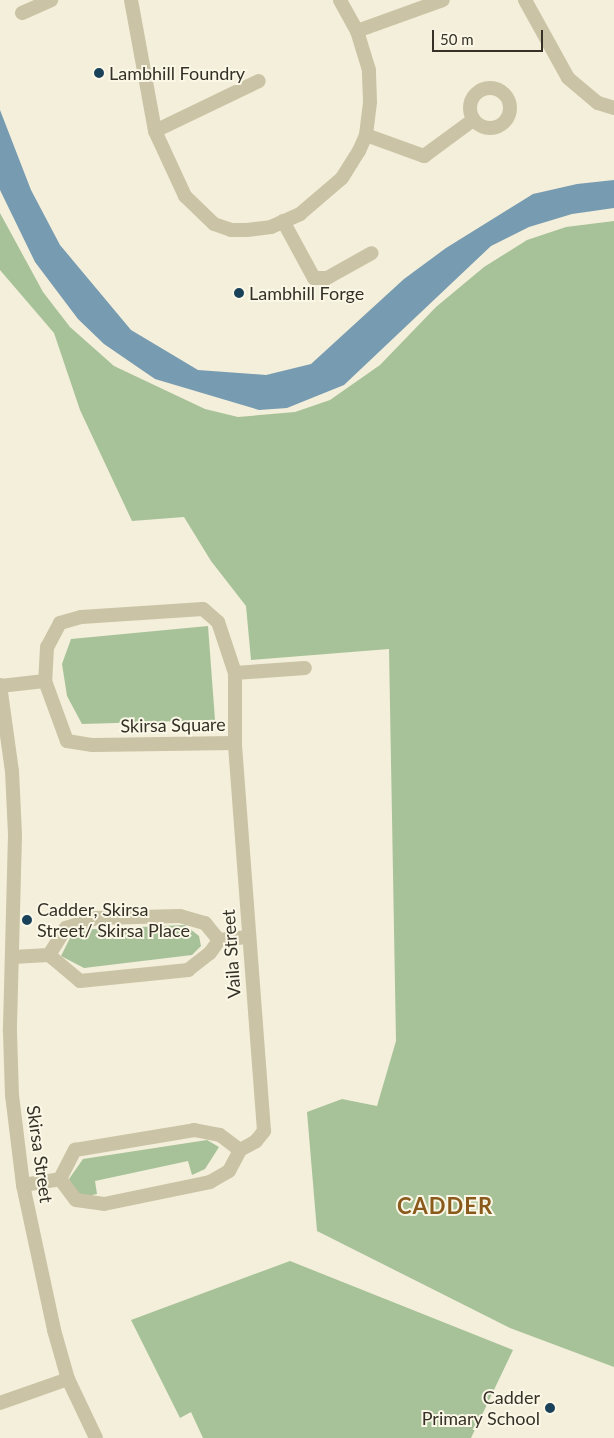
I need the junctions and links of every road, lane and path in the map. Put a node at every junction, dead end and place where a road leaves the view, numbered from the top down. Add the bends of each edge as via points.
1 (51, 0) edge
2 (131, 0) edge
3 (340, 0) edge
4 (443, 0) edge
5 (524, 0) edge
6 (22, 12) dead end
7 (357, 32) junction
8 (259, 82) dead end
9 (614, 108) edge
10 (473, 120) dead end
11 (155, 131) junction
12 (366, 135) junction
13 (283, 221) junction
14 (372, 253) dead end
15 (305, 668) dead end
16 (235, 673) junction
17 (44, 681) junction
18 (0, 686) edge
19 (235, 743) junction
20 (249, 937) junction
21 (219, 940) junction
22 (50, 955) junction
23 (12, 958) junction
24 (240, 1150) junction
25 (60, 1179) junction
26 (23, 1185) junction
27 (68, 1379) junction
28 (0, 1402) edge
29 (96, 1438) edge

1 - 6 street
2 - 11 street
3 - 7 street
4 - 7 street
5 - 9 street via 568,78 598,104
7 - 12 street via 369,70
8 - 11 street
10 - 12 street via 424,156
11 - 13 street via 184,196 214,224 231,230 247,230 272,227
12 - 13 street via 342,178 300,214
13 - 14 street via 314,278 327,278
15 - 16 street
16 - 17 street, Skirsa Square via 218,622 203,609 81,617 60,623 47,647
16 - 19 street, Skirsa Square
17 - 18 street
17 - 19 street, Skirsa Square via 67,741 93,745
18 - 23 street, Skirsa Street via 12,780
19 - 20 street, Vaila Street
20 - 21 street
20 - 24 street, Vaila Street via 264,1131 256,1141
21 - 22 street via 210,953 188,970 80,981
21 - 22 street via 205,923 180,916 96,918 66,928
22 - 23 street
23 - 26 street, Skirsa Street via 12,1095
24 - 25 street via 220,1135 194,1130 74,1150
24 - 25 street, Vaila Street via 229,1171 210,1182 104,1204 76,1200
25 - 26 street
26 - 27 street, Skirsa Street via 54,1330
27 - 28 street
27 - 29 street, Skirsa Street

